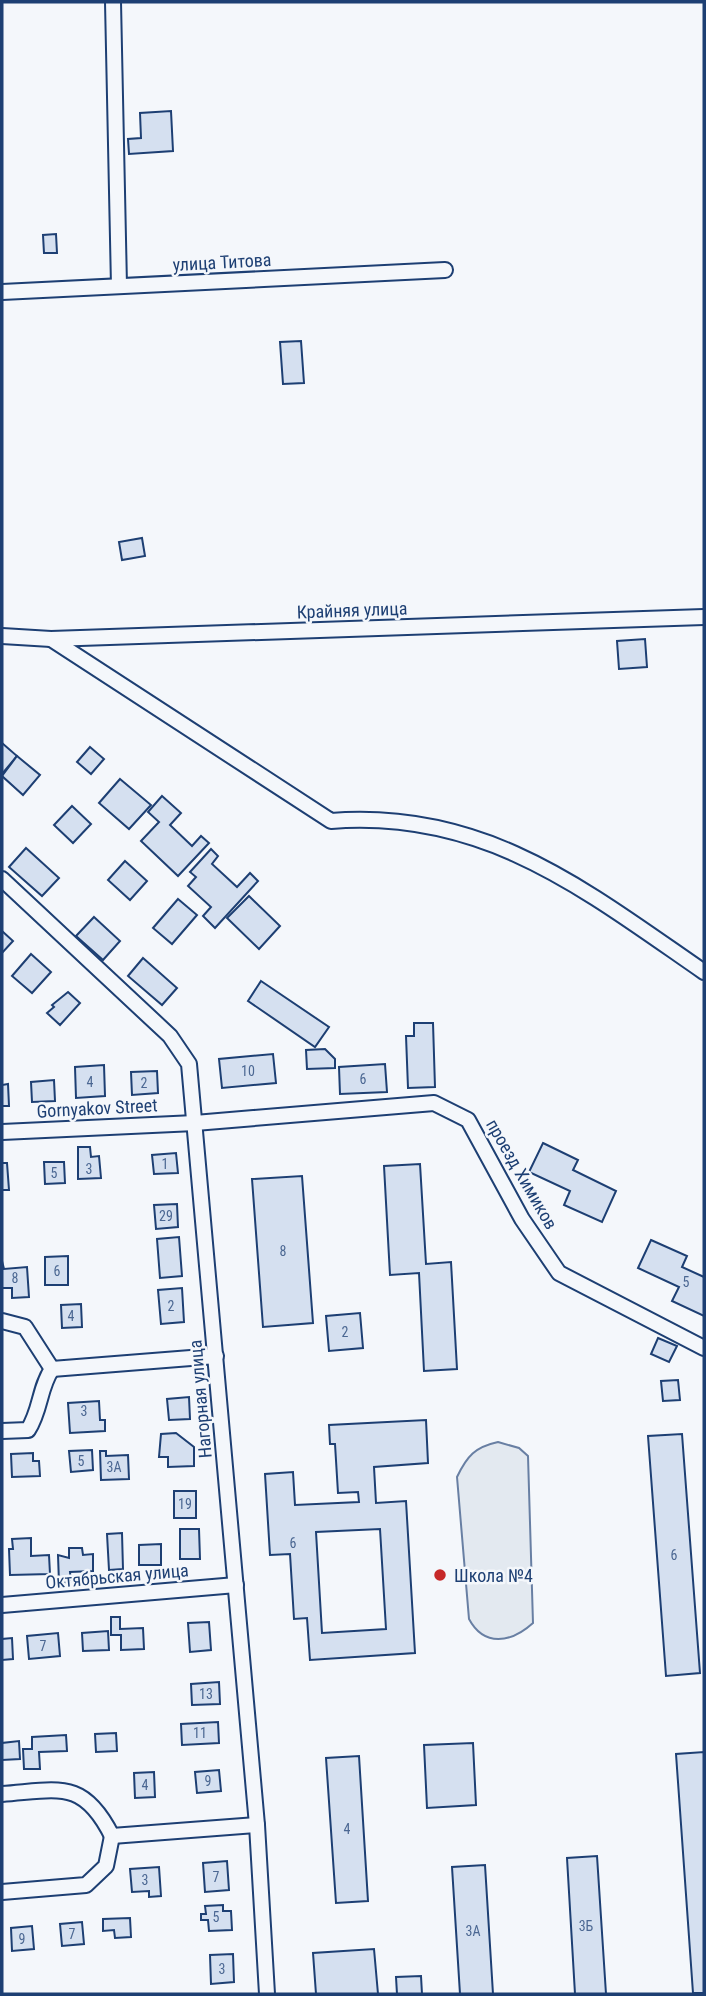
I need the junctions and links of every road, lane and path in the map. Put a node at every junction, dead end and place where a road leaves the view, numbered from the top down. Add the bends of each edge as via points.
1 (113, 2) edge
2 (445, 270) dead end
3 (119, 286) junction
4 (2, 292) edge
5 (704, 617) edge
6 (2, 636) edge
7 (51, 639) junction
8 (2, 879) edge
9 (704, 972) edge
10 (195, 1123) junction
11 (2, 1132) edge
12 (2, 1321) edge
13 (704, 1348) edge
14 (216, 1356) junction
15 (51, 1369) junction
16 (2, 1431) edge
17 (236, 1585) junction
18 (2, 1605) edge
19 (2, 1794) edge
20 (257, 1825) junction
21 (112, 1836) junction
22 (2, 1892) edge
23 (267, 1994) edge

1 - 3 street
2 - 3 street, улица Титова
3 - 4 street, улица Титова
5 - 7 street, Крайняя улица
6 - 7 street, Крайняя улица
7 - 9 street via 331,821 370,818 496,844 564,877
8 - 10 street, Нагорная улица via 170,1036 189,1064
10 - 11 street, Gornyakov Street
10 - 13 street, проезд Химиков via 434,1103 468,1120 522,1219 559,1273
10 - 14 street, Нагорная улица
12 - 15 street via 25,1327
14 - 15 street
14 - 17 street, Нагорная улица
15 - 16 street via 28,1430
17 - 18 street, Октябрьская улица
17 - 20 street, Нагорная улица
19 - 21 street via 68,1790 100,1811
20 - 21 street
20 - 23 street, Нагорная улица
21 - 22 street via 106,1866 86,1885

